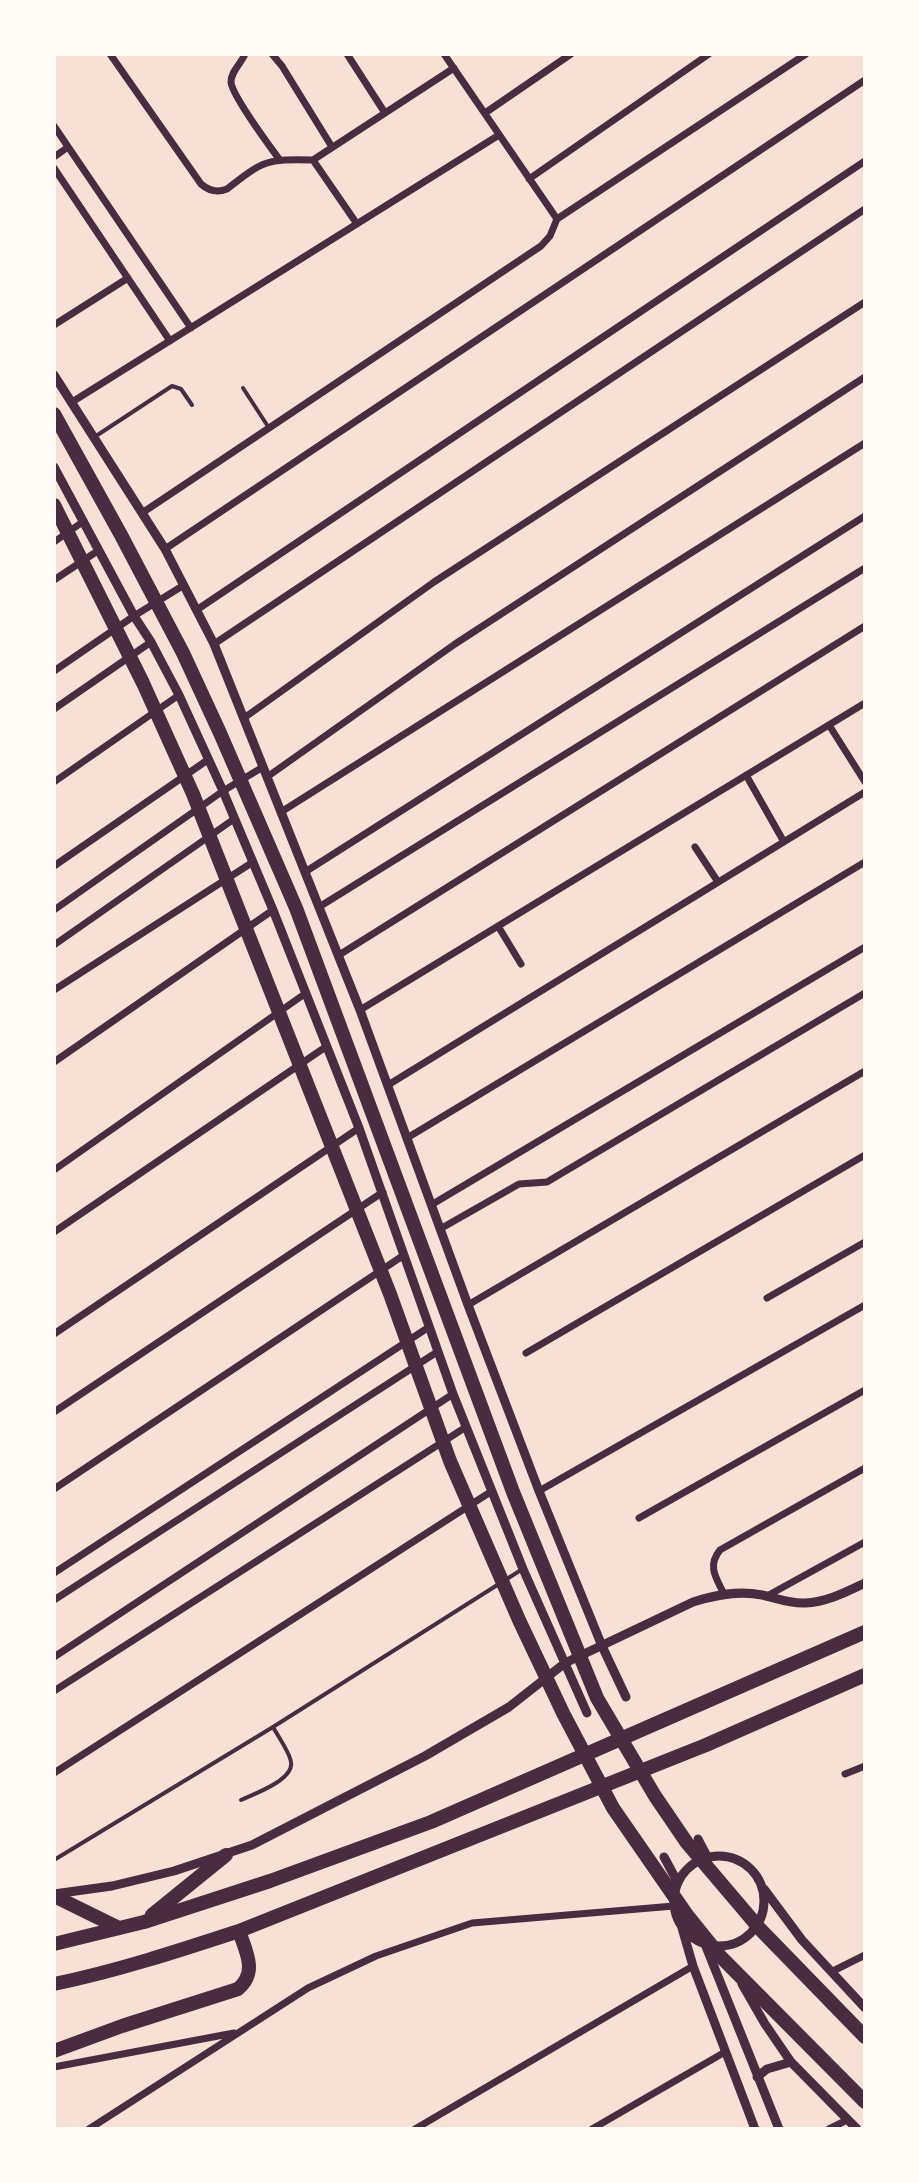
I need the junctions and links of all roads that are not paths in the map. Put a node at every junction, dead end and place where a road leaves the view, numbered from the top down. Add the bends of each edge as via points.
1 (110, 54) edge
2 (245, 54) edge
3 (272, 54) edge
4 (347, 54) edge
5 (444, 54) edge
6 (571, 54) edge
7 (709, 54) edge
8 (806, 54) edge
9 (454, 68) junction
10 (865, 80) edge
11 (385, 113) junction
12 (485, 113) junction
13 (54, 126) edge
14 (499, 135) junction
15 (68, 147) junction
16 (332, 147) junction
17 (54, 157) edge
18 (279, 159) junction
19 (313, 160) junction
20 (865, 161) edge
21 (54, 168) edge
22 (529, 179) junction
23 (865, 209) edge
24 (557, 219) junction
25 (357, 224) junction
26 (128, 278) junction
27 (865, 302) edge
28 (54, 325) edge
29 (191, 328) junction
30 (170, 341) junction
31 (54, 375) edge
32 (865, 377) edge
33 (243, 388) dead end
34 (72, 402) junction
35 (192, 405) dead end
36 (54, 414) edge
37 (269, 428) junction
38 (94, 437) junction
39 (865, 443) edge
40 (55, 471) edge
41 (54, 505) edge
42 (142, 513) junction
43 (865, 516) edge
44 (58, 519) edge
45 (84, 521) junction
46 (54, 542) edge
47 (165, 549) junction
48 (99, 550) junction
49 (865, 568) edge
50 (54, 580) edge
51 (184, 585) junction
52 (198, 609) junction
53 (134, 616) junction
54 (865, 626) edge
55 (151, 642) junction
56 (214, 644) junction
57 (54, 671) edge
58 (179, 695) junction
59 (865, 703) edge
60 (54, 709) edge
61 (244, 718) junction
62 (829, 725) junction
63 (209, 759) junction
64 (265, 772) junction
65 (746, 775) junction
66 (54, 782) edge
67 (865, 782) edge
68 (223, 791) junction
69 (865, 792) edge
70 (281, 812) junction
71 (234, 819) junction
72 (784, 842) junction
73 (695, 847) dead end
74 (253, 862) junction
75 (865, 862) edge
76 (54, 866) edge
77 (305, 872) junction
78 (718, 882) junction
79 (319, 907) junction
80 (54, 910) edge
81 (273, 910) junction
82 (498, 926) junction
83 (54, 945) edge
84 (865, 947) edge
85 (339, 955) junction
86 (521, 964) dead end
87 (54, 990) edge
88 (306, 993) junction
89 (865, 993) edge
90 (360, 1010) junction
91 (327, 1046) junction
92 (54, 1062) edge
93 (865, 1071) edge
94 (388, 1085) junction
95 (359, 1128) junction
96 (407, 1138) junction
97 (865, 1155) edge
98 (54, 1170) edge
99 (383, 1192) junction
100 (431, 1205) junction
101 (440, 1229) junction
102 (54, 1232) edge
103 (865, 1242) edge
104 (404, 1255) junction
105 (767, 1298) dead end
106 (468, 1305) junction
107 (865, 1305) edge
108 (429, 1327) junction
109 (54, 1334) edge
110 (437, 1352) junction
111 (526, 1353) dead end
112 (865, 1390) edge
113 (453, 1394) junction
114 (54, 1412) edge
115 (466, 1427) junction
116 (865, 1468) edge
117 (54, 1489) edge
118 (492, 1491) junction
119 (539, 1491) junction
120 (639, 1518) dead end
121 (865, 1542) edge
122 (523, 1569) junction
123 (54, 1573) edge
124 (865, 1583) edge
125 (724, 1594) junction
126 (767, 1596) junction
127 (54, 1600) edge
128 (865, 1632) edge
129 (602, 1646) junction
130 (54, 1657) edge
131 (565, 1663) junction
132 (865, 1675) edge
133 (54, 1691) edge
134 (626, 1697) dead end
135 (587, 1713) dead end
136 (273, 1727) junction
137 (865, 1766) edge
138 (54, 1773) edge
139 (845, 1774) dead end
140 (241, 1800) dead end
141 (698, 1839) dead end
142 (226, 1855) junction
143 (664, 1857) dead end
144 (708, 1858) junction
145 (54, 1860) edge
146 (678, 1883) junction
147 (761, 1885) junction
148 (54, 1895) edge
149 (674, 1906) junction
150 (144, 1922) junction
151 (681, 1925) junction
152 (119, 1928) junction
153 (239, 1931) junction
154 (54, 1944) edge
155 (705, 1944) junction
156 (721, 1946) junction
157 (865, 1955) edge
158 (693, 1966) junction
159 (831, 1972) junction
160 (54, 1984) edge
161 (865, 2008) edge
162 (240, 2032) junction
163 (865, 2037) edge
164 (54, 2051) edge
165 (725, 2052) junction
166 (791, 2062) junction
167 (54, 2067) edge
168 (757, 2077) junction
169 (865, 2102) edge
170 (847, 2120) junction
171 (89, 2129) edge
172 (415, 2129) edge
173 (592, 2129) edge
174 (755, 2129) edge
175 (779, 2129) edge
176 (829, 2129) edge
177 (857, 2129) edge

1 - 18 street via 206,189 227,189 264,162
2 - 18 street via 231,85
3 - 16 street
4 - 11 street
5 - 9 street
6 - 12 street
7 - 22 street
8 - 24 street
9 - 11 street
9 - 12 street
10 - 47 street
11 - 16 street
12 - 14 street
13 - 15 street
14 - 22 street
14 - 25 street
15 - 17 street
15 - 29 street
16 - 19 street
18 - 19 street
19 - 25 street
20 - 52 street
21 - 26 street
22 - 24 street
23 - 56 street
24 - 37 street via 541,246
25 - 29 street
26 - 28 street
26 - 30 street
27 - 61 street via 434,582
29 - 30 street
30 - 34 street
31 - 34 street
32 - 64 street
33 - 37 lane
34 - 38 street
35 - 38 lane via 181,389 172,386
36 - 163 highway via 183,653 296,908 513,1492 597,1698 687,1843 760,1929
37 - 42 street
38 - 42 street
39 - 70 street
40 - 45 street
41 - 44 highway
42 - 47 street
43 - 77 street
44 - 169 highway via 193,794 390,1294 450,1461 563,1713 613,1808 687,1915 720,1956
45 - 46 street
45 - 48 street
47 - 51 street
48 - 50 street
48 - 53 street
49 - 79 street
51 - 52 street
51 - 53 street
52 - 56 street
53 - 55 street
53 - 57 street
54 - 85 street
55 - 58 street
55 - 60 street
56 - 61 street
58 - 63 street
58 - 66 street
59 - 62 street
61 - 64 street
62 - 65 street
62 - 67 street
63 - 68 street
63 - 76 street
64 - 68 street
64 - 70 street
65 - 72 street
65 - 82 street
68 - 71 street
68 - 80 street
69 - 72 street
70 - 77 street
71 - 74 street
71 - 83 street
72 - 78 street
73 - 78 street
74 - 81 street
74 - 87 street
75 - 96 street
77 - 79 street
78 - 94 street
79 - 85 street
81 - 88 street
81 - 92 street
82 - 86 street
82 - 90 street
84 - 100 street
85 - 90 street
88 - 91 street
88 - 98 street
89 - 101 street via 547,1182 519,1184
90 - 94 street
91 - 95 street
91 - 102 street
93 - 106 street
94 - 96 street
95 - 99 street
95 - 109 street
96 - 100 street
97 - 111 street
99 - 104 street
99 - 114 street
100 - 101 street
101 - 106 street
103 - 105 street
104 - 108 street
104 - 117 street
106 - 119 street
107 - 119 street
108 - 110 street
108 - 123 street
110 - 113 street
110 - 127 street
112 - 120 street
113 - 115 street
113 - 130 street
115 - 118 street
115 - 133 street
116 - 125 street via 720,1550 712,1568
118 - 122 street
118 - 138 street
119 - 129 street
121 - 126 street
122 - 131 street
122 - 136 lane
124 - 126 street via 817,1602
125 - 126 street
125 - 129 street via 678,1608
128 - 150 highway via 431,1822
129 - 131 street
129 - 134 street
131 - 135 street
131 - 142 street via 509,1707 437,1749
132 - 153 highway via 692,1751
136 - 140 lane via 290,1770 285,1778
136 - 145 lane
137 - 139 street
141 - 144 street
142 - 148 street via 112,1886
142 - 150 highway
143 - 146 street
144 - 146 street via 690,1867
144 - 147 street via 738,1860
146 - 149 street
147 - 156 street via 764,1906 757,1926 741,1941
147 - 159 street
148 - 152 highway
149 - 151 street
149 - 162 street via 472,1923 341,1972
150 - 152 highway
151 - 155 street
151 - 158 street
152 - 154 highway
153 - 160 highway
153 - 164 highway via 250,1970 238,1989
155 - 156 street
155 - 168 street
156 - 166 street
157 - 159 street
158 - 165 street
158 - 172 street
159 - 161 street
162 - 167 street
162 - 171 street
165 - 173 street
165 - 174 street
166 - 168 street
166 - 170 street
168 - 175 street
170 - 176 street
170 - 177 street

